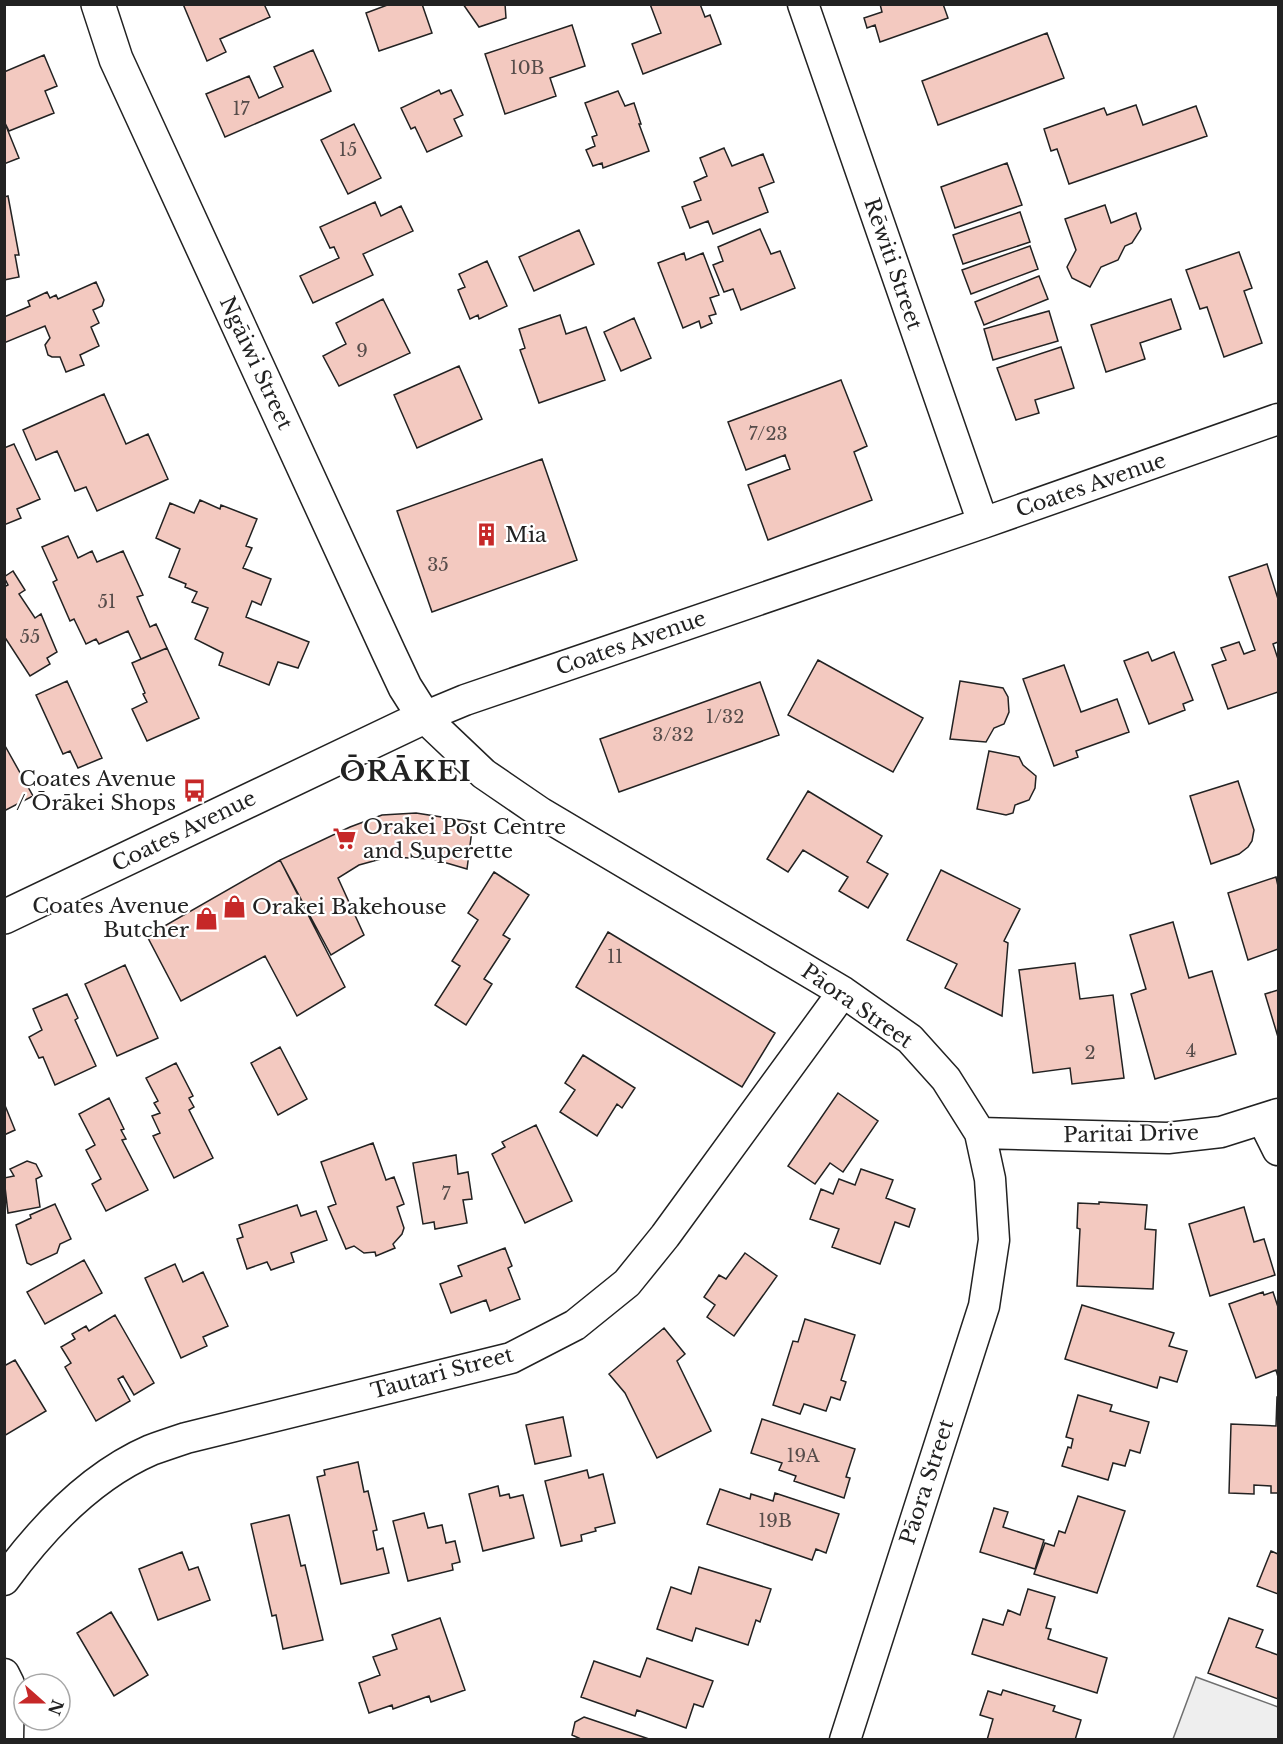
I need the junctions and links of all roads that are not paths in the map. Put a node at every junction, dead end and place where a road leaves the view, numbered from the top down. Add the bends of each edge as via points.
1 (98, 4) edge
2 (803, 4) edge
3 (1278, 419) edge
4 (984, 523) junction
5 (424, 717) junction
6 (4, 917) edge
7 (843, 992) junction
8 (1270, 1117) edge
9 (980, 1133) junction
10 (1278, 1150) edge
11 (4, 1580) edge
12 (4, 1674) edge
13 (8, 1740) edge
14 (845, 1740) edge

1 - 5 street, Ngāiwi Street via 121,69 384,643
2 - 4 street, Rēwiti Street
3 - 4 street, Coates Avenue
4 - 5 street, Coates Avenue via 484,693
5 - 6 street, Coates Avenue
5 - 7 street, Pāora Street via 484,774 541,813
7 - 9 street, Pāora Street via 910,1039 946,1079
7 - 11 street, Tautari Street via 665,1236 627,1283 575,1325 511,1358 186,1438 150,1451 120,1467 61,1513
8 - 9 street, Paritai Drive via 1221,1132 1168,1138
8 - 10 street
9 - 14 street, Pāora Street via 990,1179 994,1240 984,1306
12 - 13 street via 9,1684

